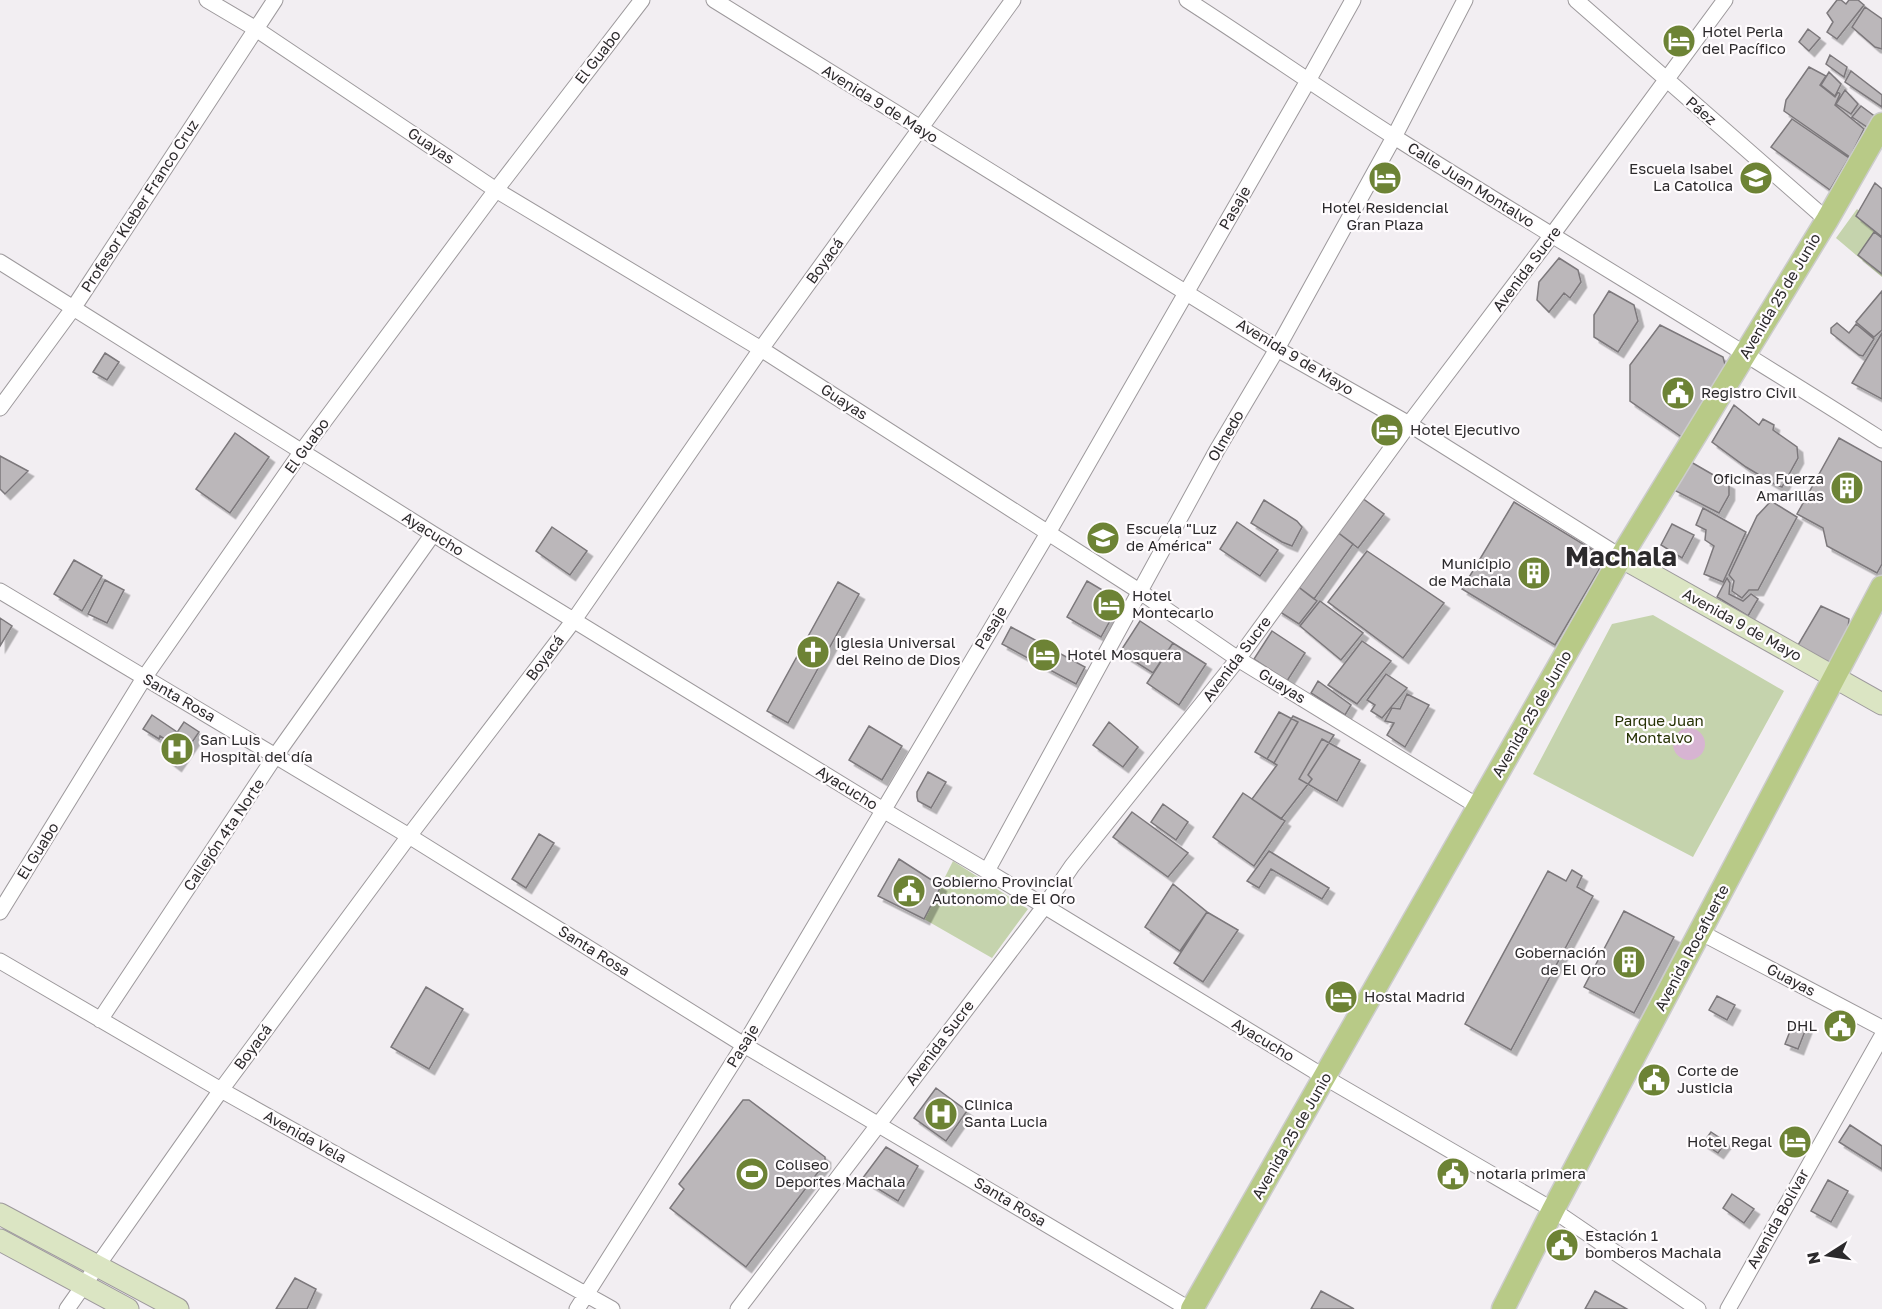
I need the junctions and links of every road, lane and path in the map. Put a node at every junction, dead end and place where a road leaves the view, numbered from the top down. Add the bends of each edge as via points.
1 (207, 0) edge
2 (275, 0) edge
3 (642, 0) edge
4 (714, 0) edge
5 (1013, 0) edge
6 (1187, 0) edge
7 (1353, 0) edge
8 (1465, 0) edge
9 (1576, 0) edge
10 (1725, 0) edge
11 (255, 29) junction
12 (1309, 80) junction
13 (1666, 80) junction
14 (1882, 124) edge
15 (920, 130) junction
16 (1394, 136) junction
17 (496, 190) junction
18 (1827, 220) junction
19 (1552, 236) junction
20 (0, 262) edge
21 (1187, 292) junction
22 (74, 307) junction
23 (761, 349) junction
24 (1277, 349) junction
25 (1745, 353) junction
26 (0, 408) edge
27 (1409, 424) junction
28 (1882, 440) edge
29 (302, 451) junction
30 (1048, 533) junction
31 (433, 534) junction
32 (1621, 557) junction
33 (1882, 587) edge
34 (0, 591) edge
35 (1139, 591) junction
36 (574, 620) junction
37 (1238, 658) junction
38 (1835, 677) junction
39 (144, 678) junction
40 (1882, 704) edge
41 (276, 755) junction
42 (1479, 807) junction
43 (883, 810) junction
44 (409, 836) junction
45 (987, 871) junction
46 (1044, 907) junction
47 (0, 912) edge
48 (1700, 932) junction
49 (0, 961) edge
50 (100, 1020) junction
51 (1882, 1028) edge
52 (1882, 1036) edge
53 (744, 1045) junction
54 (1326, 1078) junction
55 (221, 1090) junction
56 (879, 1124) junction
57 (1553, 1210) junction
58 (0, 1214) edge
59 (0, 1240) edge
60 (98, 1266) junction
61 (84, 1285) junction
62 (586, 1295) junction
63 (67, 1309) edge
64 (128, 1309) edge
65 (178, 1309) edge
66 (577, 1309) edge
67 (612, 1309) edge
68 (738, 1309) edge
69 (1190, 1309) edge
70 (1503, 1309) edge
71 (1698, 1309) edge
72 (1728, 1309) edge

1 - 11 street, Guayas
2 - 11 street, Profesor Kleber Franco Cruz
3 - 17 street, El Guabo
4 - 15 street, Avenida 9 de Mayo
5 - 15 street, Boyacá
6 - 12 street, Calle Juan Montalvo
7 - 12 street, Pasaje
8 - 16 street, Olmedo
9 - 13 street, Páez
10 - 13 street, Avenida Sucre
11 - 17 street, Guayas
11 - 22 street, Profesor Kleber Franco Cruz
12 - 16 street, Calle Juan Montalvo
12 - 21 street, Pasaje
13 - 18 street, Páez
13 - 19 street, Avenida Sucre
14 - 18 main road, Avenida 25 de Junio
15 - 21 street, Avenida 9 de Mayo
15 - 23 street, Boyacá
16 - 19 street, Calle Juan Montalvo
16 - 24 street, Olmedo
17 - 23 street, Guayas
17 - 29 street, El Guabo
18 - 25 main road, Avenida 25 de Junio
19 - 25 street, Calle Juan Montalvo
19 - 27 street, Avenida Sucre
20 - 22 street, Ayacucho
21 - 24 street, Avenida 9 de Mayo
21 - 30 street, Pasaje
22 - 26 street, Profesor Kleber Franco Cruz
22 - 29 street, Ayacucho
23 - 30 street, Guayas
23 - 36 street, Boyacá
24 - 27 street, Avenida 9 de Mayo
24 - 35 street, Olmedo
25 - 28 street, Calle Juan Montalvo
25 - 32 main road, Avenida 25 de Junio
27 - 32 street, Avenida 9 de Mayo
27 - 37 street, Avenida Sucre
29 - 31 street, Ayacucho
29 - 39 street, El Guabo
30 - 35 street, Guayas
30 - 43 street, Pasaje
31 - 36 street, Ayacucho
31 - 41 street, Callejón 4ta Norte
32 - 38 main road, Avenida 9 de Mayo
32 - 42 main road, Avenida 25 de Junio
33 - 38 main road, Avenida Rocafuerte
34 - 39 street, Santa Rosa
35 - 37 street, Guayas
35 - 45 street, Olmedo
36 - 43 street, Ayacucho
36 - 44 street, Boyacá
37 - 42 street, Guayas
37 - 46 street, Avenida Sucre via 1072,866
38 - 40 main road, Avenida 9 de Mayo
38 - 48 main road, Avenida Rocafuerte
39 - 41 street, Santa Rosa
39 - 47 street, El Guabo
41 - 44 street, Santa Rosa
41 - 50 street, Callejón 4ta Norte
42 - 54 main road, Avenida 25 de Junio
43 - 45 street, Ayacucho
43 - 53 street, Pasaje
44 - 53 street, Santa Rosa
44 - 55 street, Boyacá
45 - 46 street, Ayacucho
46 - 54 street, Ayacucho
46 - 56 street, Avenida Sucre
48 - 51 street, Guayas
48 - 57 main road, Avenida Rocafuerte
49 - 50 street, Avenida Vela
50 - 55 street, Avenida Vela
52 - 72 street, Avenida Bolívar
53 - 56 street, Santa Rosa
53 - 62 street, Pasaje
54 - 57 street, Ayacucho
54 - 69 main road, Avenida 25 de Junio
55 - 60 street, Boyacá
55 - 62 street, Avenida Vela
56 - 68 street, Avenida Sucre
56 - 69 street, Santa Rosa
57 - 70 main road, Avenida Rocafuerte
57 - 71 street, Ayacucho
58 - 60 main road
59 - 61 main road
60 - 61 street, Boyacá
60 - 65 main road
61 - 63 street, Boyacá
61 - 64 main road
62 - 66 street, Pasaje
62 - 67 street, Avenida Vela

